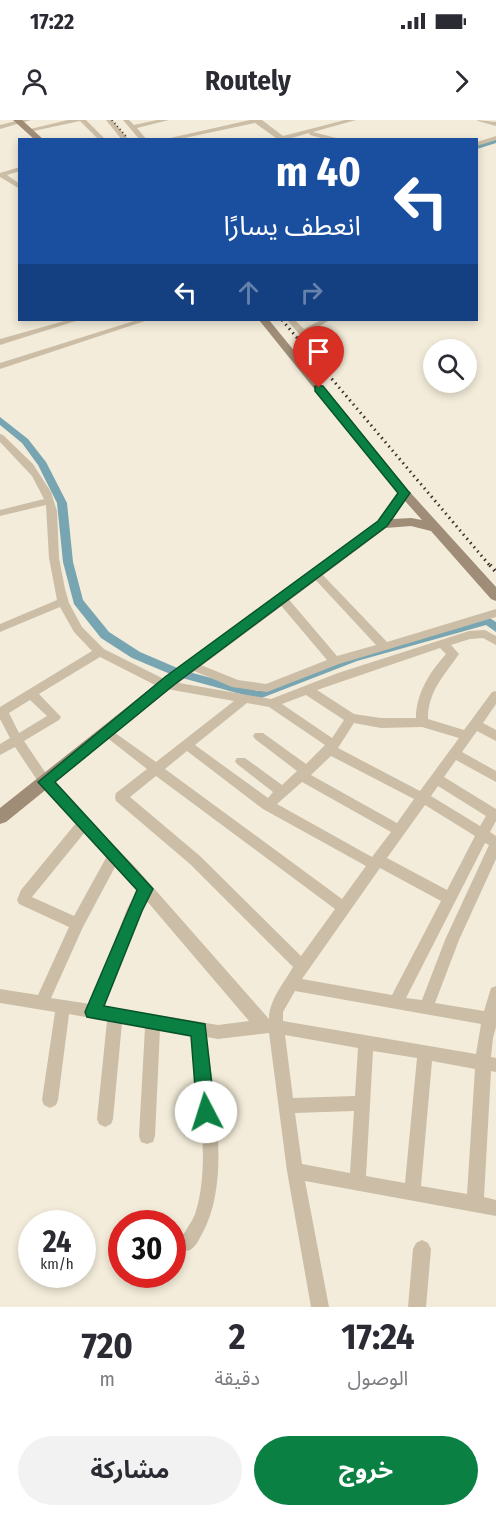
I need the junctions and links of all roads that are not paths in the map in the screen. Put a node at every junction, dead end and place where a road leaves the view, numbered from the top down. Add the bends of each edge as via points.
1 (77, 120) edge
2 (82, 120) edge
3 (109, 120) edge
4 (126, 120) edge
5 (166, 120) edge
6 (258, 120) edge
7 (353, 120) edge
8 (480, 120) edge
9 (21, 121) edge
10 (157, 122) junction
11 (496, 124) edge
12 (0, 127) edge
13 (132, 127) junction
14 (29, 130) junction
15 (306, 133) junction
16 (38, 138) edge
17 (101, 138) edge
18 (124, 138) edge
19 (142, 138) edge
20 (173, 138) edge
21 (178, 138) edge
22 (277, 138) edge
23 (283, 138) edge
24 (331, 138) edge
25 (496, 138) edge
26 (478, 144) edge
27 (496, 145) edge
28 (478, 151) edge
29 (18, 170) edge
30 (1, 175) edge
31 (18, 186) edge
32 (72, 321) edge
33 (141, 321) edge
34 (265, 321) edge
35 (292, 321) edge
36 (324, 321) edge
37 (0, 342) edge
38 (0, 366) edge
39 (0, 437) edge
40 (404, 493) junction
41 (50, 501) junction
42 (0, 513) edge
43 (382, 524) junction
44 (436, 528) junction
45 (315, 573) junction
46 (496, 596) edge
47 (282, 599) junction
48 (63, 602) junction
49 (496, 613) edge
50 (0, 628) edge
51 (496, 641) edge
52 (443, 644) junction
53 (384, 646) junction
54 (100, 652) junction
55 (335, 661) junction
56 (188, 668) junction
57 (167, 683) junction
58 (306, 689) junction
59 (32, 694) junction
60 (495, 699) edge
61 (243, 700) junction
62 (272, 703) junction
63 (1, 709) edge
64 (351, 718) junction
65 (422, 722) junction
66 (471, 730) junction
67 (106, 733) junction
68 (259, 736) dead end
69 (496, 736) edge
70 (16, 740) junction
71 (187, 745) junction
72 (330, 747) junction
73 (0, 750) edge
74 (454, 753) junction
75 (241, 761) dead end
76 (155, 770) junction
77 (302, 773) junction
78 (496, 777) edge
79 (437, 779) junction
80 (45, 782) junction
81 (282, 792) junction
82 (423, 798) junction
83 (268, 805) junction
84 (494, 815) edge
85 (0, 817) edge
86 (85, 822) junction
87 (400, 831) junction
88 (481, 833) junction
89 (496, 844) edge
90 (115, 855) junction
91 (377, 862) junction
92 (145, 889) junction
93 (448, 897) junction
94 (344, 908) junction
95 (77, 924) junction
96 (302, 966) junction
97 (290, 984) junction
98 (496, 993) edge
99 (0, 996) edge
100 (42, 1002) junction
101 (396, 1003) junction
102 (63, 1006) junction
103 (426, 1008) junction
104 (93, 1012) junction
105 (116, 1016) junction
106 (492, 1020) edge
107 (153, 1023) junction
108 (270, 1026) junction
109 (199, 1029) junction
110 (366, 1042) junction
111 (425, 1053) junction
112 (490, 1063) edge
113 (50, 1100) dead end
114 (361, 1103) junction
115 (286, 1106) junction
116 (105, 1119) dead end
117 (147, 1136) dead end
118 (296, 1171) junction
119 (358, 1181) junction
120 (412, 1192) junction
121 (475, 1204) junction
122 (496, 1208) edge
123 (188, 1242) dead end
124 (422, 1249) dead end
125 (320, 1307) edge
126 (417, 1307) edge

1 - 14 street
2 - 17 street
3 - 18 street
4 - 13 street
5 - 10 street
6 - 21 street
6 - 22 street
7 - 15 street
8 - 11 street
9 - 12 street
9 - 14 main road
10 - 13 street
10 - 20 street
13 - 19 street
14 - 16 main road
15 - 23 street
15 - 24 street
25 - 26 street
27 - 28 street
29 - 30 street
30 - 31 street
32 - 37 street
33 - 38 street
34 - 40 main road
35 - 36 street via 303,333
39 - 41 street via 40,479
40 - 43 main road
40 - 44 main road
41 - 42 street
41 - 48 street
43 - 44 main road via 411,522
43 - 45 main road
44 - 46 main road
45 - 47 main road
45 - 53 street
47 - 55 street
47 - 56 main road
48 - 50 street
48 - 54 street via 75,628
49 - 53 street
51 - 52 street via 480,633
52 - 58 street
52 - 65 street via 453,654 427,690
53 - 55 street
54 - 57 street
54 - 59 street
55 - 56 street via 267,688 236,684
56 - 57 main road
57 - 61 street
57 - 67 main road
58 - 62 street
58 - 64 street
59 - 63 street
59 - 70 street via 55,717
60 - 66 street
61 - 62 street
61 - 71 street
62 - 72 street
63 - 70 street
64 - 65 street via 381,723
64 - 72 street
65 - 66 street
66 - 69 street
66 - 74 street
67 - 76 street
67 - 80 main road
68 - 77 street
70 - 73 street
70 - 80 street
71 - 76 street
71 - 83 street
72 - 77 street
72 - 82 street
74 - 78 street
74 - 79 street
75 - 81 street
76 - 94 street
76 - 96 street via 121,797 195,860
77 - 81 street
77 - 87 street
79 - 82 street
79 - 84 street
80 - 85 main road
80 - 86 street
81 - 83 street
82 - 87 street
82 - 88 street
83 - 91 street
84 - 88 street
86 - 90 street
86 - 95 street via 24,900
87 - 91 street
88 - 89 street
88 - 93 street
89 - 103 street
90 - 92 street
90 - 95 street
91 - 93 street
91 - 94 street
92 - 104 street
92 - 108 street
93 - 101 street
94 - 96 street
95 - 100 street
96 - 97 street
97 - 101 street
97 - 108 street
98 - 106 street
99 - 100 street
100 - 102 street
101 - 103 street
102 - 104 street
102 - 113 street
103 - 106 street
104 - 105 street
105 - 107 street
105 - 116 street
106 - 112 street
107 - 109 street
107 - 117 street
108 - 109 street via 227,1032
108 - 110 street
108 - 115 street
109 - 123 street via 209,1153 202,1216
110 - 111 street
110 - 114 street
111 - 112 street
111 - 120 street
112 - 121 street
114 - 115 street
114 - 119 street
115 - 118 street
118 - 119 street
118 - 125 street
119 - 120 street
120 - 121 street
121 - 122 street
124 - 126 street

